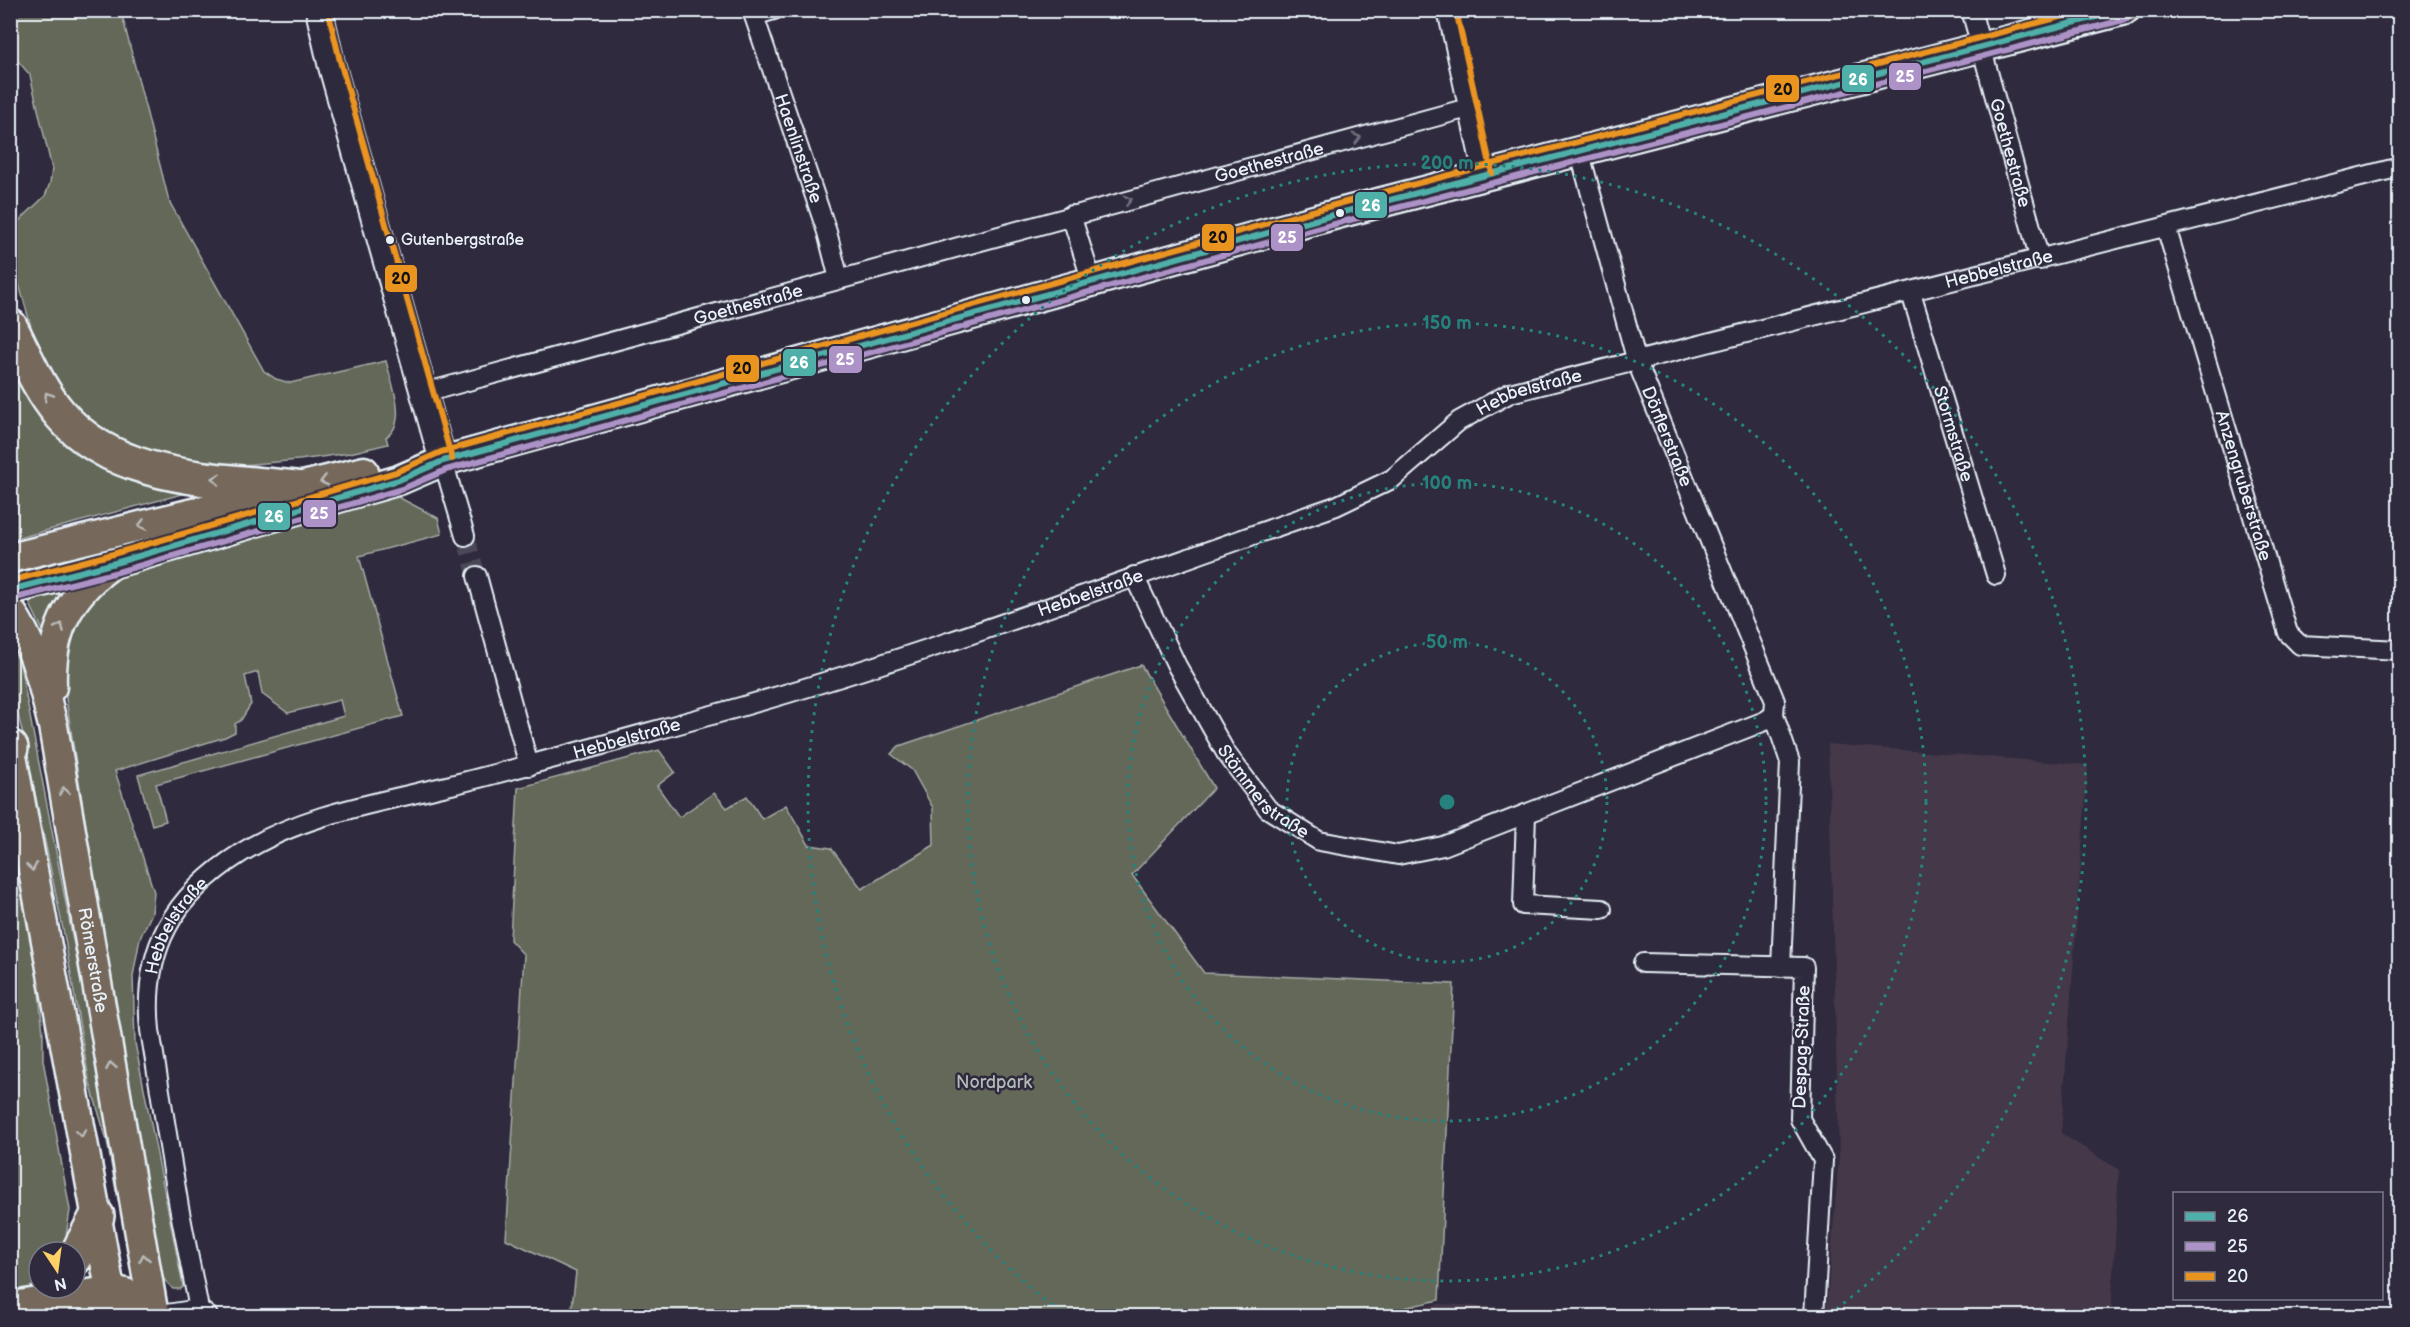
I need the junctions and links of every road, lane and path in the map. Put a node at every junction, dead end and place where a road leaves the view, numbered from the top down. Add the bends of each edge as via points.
1 (320, 10) edge
2 (774, 10) edge
3 (1447, 10) edge
4 (1971, 10) edge
5 (2125, 10) edge
6 (753, 13) edge
7 (1981, 48) junction
8 (1468, 108) junction
9 (1579, 150) junction
10 (2400, 168) edge
11 (1483, 175) junction
12 (1071, 215) junction
13 (2166, 228) junction
14 (2040, 260) junction
15 (839, 279) junction
16 (1092, 282) junction
17 (1911, 293) junction
18 (10, 326) edge
19 (1637, 362) junction
20 (424, 393) junction
21 (443, 461) junction
22 (295, 488) junction
23 (465, 536) tunnel mouth
24 (13, 560) edge
25 (115, 563) junction
26 (1996, 575) dead end
27 (477, 576) tunnel mouth
28 (1134, 576) junction
29 (10, 590) edge
30 (10, 610) edge
31 (2400, 650) edge
32 (1774, 715) junction
33 (53, 726) junction
34 (11, 747) edge
35 (529, 766) junction
36 (1526, 814) junction
37 (1602, 909) dead end
38 (1643, 963) dead end
39 (1781, 967) junction
40 (97, 1216) junction
41 (84, 1240) edge
42 (29, 1301) edge
43 (113, 1305) edge
44 (203, 1313) edge
45 (153, 1316) edge
46 (1814, 1317) edge

1 - 20 street
2 - 6 street, Haenlinstraße
3 - 8 street
4 - 7 street, Goethestraße
5 - 7 main road
6 - 15 street, Haenlinstraße via 827,232
7 - 9 main road
7 - 14 street, Goethestraße
8 - 11 street
12 -> 8 street, Goethestraße
9 - 11 main road
9 - 19 street, Dörflerstraße
10 - 13 street, Hebbelstraße
11 - 16 main road
12 - 15 street, Goethestraße
12 - 16 street
13 - 14 street, Hebbelstraße
13 - 31 street, Anzengruberstraße via 2288,633 2300,645
14 - 17 street, Hebbelstraße
15 - 20 street, Goethestraße
16 - 21 main road
17 - 19 street, Hebbelstraße
17 - 26 street, Stormstraße
22 -> 18 highway via 159,472 99,445 60,414
19 - 28 street, Hebbelstraße via 1510,393 1459,421 1392,479 1336,506
19 - 32 street, Dörflerstraße via 1775,701
20 - 21 street
21 -> 22 main road via 400,462
21 - 23 street
21 - 25 main road via 399,480
22 -> 24 main road
25 - 29 main road
33 -> 25 main road via 51,667 58,632 90,580
27 - 35 street
28 - 35 street, Hebbelstraße via 865,668
28 - 36 street, Stömmerstraße via 1177,666 1227,755 1268,809 1319,842 1398,855 1443,846
30 - 33 main road, Römerstraße via 36,661
32 - 36 street, Stömmerstraße
32 - 39 street, Dörflerstraße via 1790,762
45 -> 33 main road, Römerstraße
34 -> 40 main road
35 - 44 street, Hebbelstraße via 308,821 270,837 213,873 174,916 153,960 148,1009 179,1207
36 - 37 street via 1523,905
38 - 39 street, Despag-Straße
39 - 46 street, Despag-Straße via 1804,967 1800,1119 1823,1160
40 - 41 highway
40 - 43 main road
42 - 43 highway
43 - 45 highway via 123,1294 141,1303
44 - 45 street, Hebbelstraße

